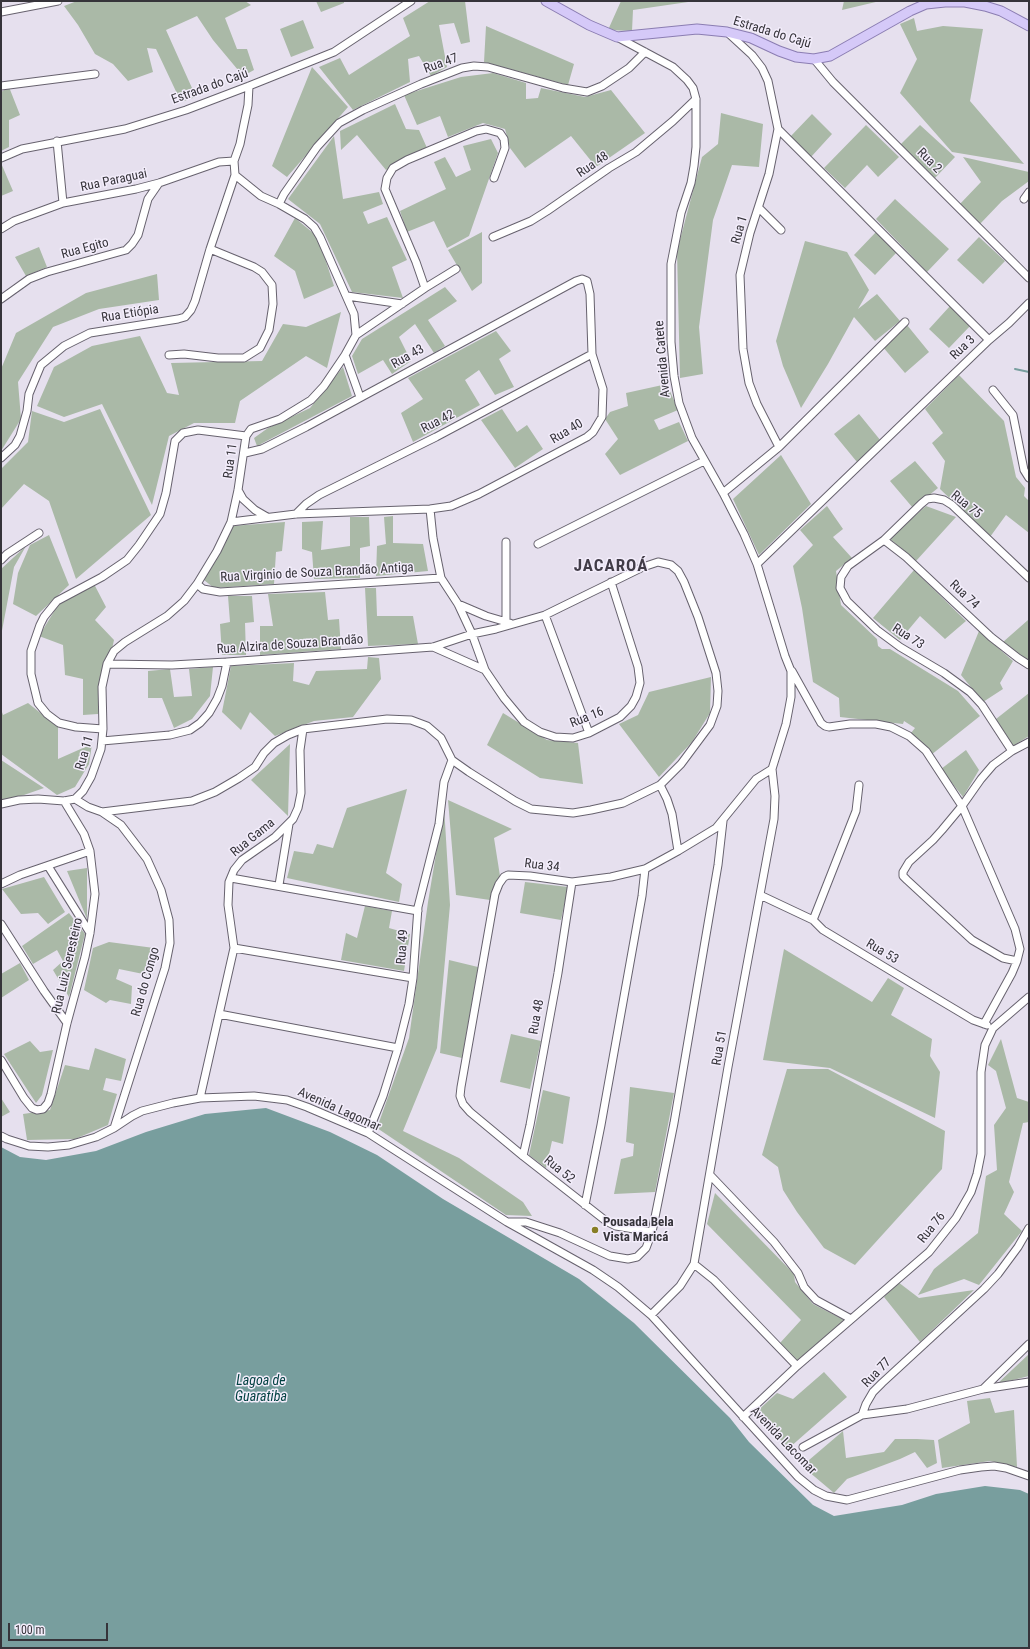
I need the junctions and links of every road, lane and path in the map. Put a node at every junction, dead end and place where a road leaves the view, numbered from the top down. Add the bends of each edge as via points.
1 (58, 1) edge
2 (412, 1) edge
3 (546, 1) edge
4 (34, 4) edge
5 (1, 12) edge
6 (1029, 26) edge
7 (727, 32) junction
8 (617, 37) junction
9 (645, 52) junction
10 (814, 60) junction
11 (95, 74) dead end
12 (1, 86) edge
13 (249, 86) junction
14 (696, 99) junction
15 (778, 129) junction
16 (57, 141) junction
17 (1, 158) edge
18 (234, 161) junction
19 (235, 175) junction
20 (494, 178) dead end
21 (159, 183) junction
22 (136, 189) junction
23 (1029, 192) edge
24 (148, 199) junction
25 (1024, 199) dead end
26 (63, 203) junction
27 (279, 204) junction
28 (759, 208) junction
29 (1, 229) edge
30 (781, 230) dead end
31 (493, 237) dead end
32 (210, 249) junction
33 (456, 269) dead end
34 (1029, 278) edge
35 (582, 279) joint
36 (425, 288) junction
37 (347, 296) junction
38 (1, 299) edge
39 (1029, 303) edge
40 (402, 304) junction
41 (905, 322) dead end
42 (356, 335) junction
43 (989, 340) junction
44 (592, 354) junction
45 (169, 355) dead end
46 (345, 355) junction
47 (993, 390) dead end
48 (360, 397) junction
49 (246, 436) junction
50 (779, 447) junction
51 (245, 453) junction
52 (1, 458) edge
53 (704, 461) junction
54 (1029, 478) edge
55 (238, 490) junction
56 (723, 493) junction
57 (430, 509) junction
58 (296, 514) junction
59 (267, 517) junction
60 (231, 522) junction
61 (39, 533) dead end
62 (884, 540) junction
63 (506, 542) dead end
64 (538, 544) dead end
65 (1, 560) edge
66 (756, 564) junction
67 (441, 578) junction
68 (1029, 578) edge
69 (612, 582) junction
70 (197, 584) junction
71 (458, 604) junction
72 (545, 615) junction
73 (509, 623) junction
74 (472, 634) junction
75 (433, 647) junction
76 (227, 662) junction
77 (107, 664) junction
78 (1029, 665) edge
79 (486, 670) junction
80 (791, 671) junction
81 (103, 729) junction
82 (303, 729) junction
83 (589, 733) junction
84 (102, 741) junction
85 (1029, 742) edge
86 (1012, 751) junction
87 (452, 760) junction
88 (772, 769) junction
89 (660, 785) junction
90 (858, 785) dead end
91 (75, 799) junction
92 (64, 801) junction
93 (1, 804) edge
94 (962, 806) junction
95 (102, 812) junction
96 (723, 821) junction
97 (289, 823) junction
98 (90, 851) junction
99 (678, 851) junction
100 (48, 866) junction
101 (645, 869) junction
102 (231, 878) junction
103 (572, 882) junction
104 (1, 884) edge
105 (279, 885) junction
106 (760, 895) junction
107 (418, 910) junction
108 (813, 920) junction
109 (1, 924) edge
110 (90, 933) junction
111 (234, 948) junction
112 (1017, 961) junction
113 (413, 978) junction
114 (1029, 997) edge
115 (220, 1014) junction
116 (67, 1023) junction
117 (984, 1024) junction
118 (993, 1028) junction
119 (398, 1048) junction
120 (1, 1060) edge
121 (200, 1098) junction
122 (463, 1104) joint
123 (114, 1128) junction
124 (368, 1133) junction
125 (1, 1136) edge
126 (523, 1156) junction
127 (711, 1176) junction
128 (584, 1205) junction
129 (507, 1222) junction
130 (1029, 1228) edge
131 (652, 1232) junction
132 (694, 1264) junction
133 (651, 1315) junction
134 (850, 1319) junction
135 (1029, 1344) edge
136 (797, 1366) junction
137 (1029, 1382) edge
138 (982, 1389) junction
139 (862, 1415) junction
140 (743, 1417) junction
141 (803, 1447) dead end
142 (1029, 1476) edge

1 - 4 street
2 - 13 street, Estrada do Cajú via 334,52
3 - 8 main road, Estrada do Cajú
4 - 5 street
6 - 10 main road, Estrada do Cajú via 1001,11 985,6 965,2 926,4 830,56
7 - 8 main road, Estrada do Cajú via 697,29
7 - 10 main road, Estrada do Cajú via 751,38 796,57
7 - 15 street, Rua 1 via 762,68 768,81
8 - 9 street, Avenida Catete
9 - 14 street, Avenida Catete via 682,74 693,88
9 - 27 street, Rua 47 via 629,68 602,86 587,92 488,67 474,66 421,84 339,123 317,148
10 - 34 street, Rua 2
11 - 12 street
13 - 16 street, Estrada do Cajú via 186,110 125,129
13 - 18 street via 248,105
14 - 31 street, Rua 48 via 636,152 537,218
14 - 53 street, Avenida Catete via 694,166 680,214 671,264 671,342 679,404
15 - 28 street, Rua 1
15 - 43 street, Rua 3
16 - 17 street, Estrada do Cajú via 22,149
16 - 26 street
18 - 19 street
18 - 21 street, Rua Paraguai via 218,162
19 - 27 street via 261,196
19 - 32 street, Rua Etiópia
20 - 36 street via 505,148 504,139 500,133 486,129 476,131 393,168 384,189
21 - 22 street, Rua Paraguai
21 - 24 street, Rua Egito
22 - 24 street
22 - 26 street, Rua Paraguai
23 - 25 street
24 - 38 street, Rua Egito via 138,235 126,250 29,279
26 - 29 street, Rua Paraguai via 14,221
27 - 37 street via 306,219 314,227
28 - 30 street
28 - 50 street, Rua 1 via 750,232 740,274 743,350 749,383
32 - 45 street via 254,267 262,272 272,285 273,304 269,330 260,348 244,358
32 - 52 street, Rua Etiópia via 195,301 185,317 90,333 64,346 41,365 29,394 20,436 15,445
33 - 36 street
35 - 44 street, Rua 40 via 589,285
35 - 48 street, Rua 43
36 - 40 street
37 - 40 street
37 - 42 street via 354,314
39 - 43 street
40 - 42 street
41 - 50 street
42 - 46 street, Rua 11
43 - 66 street, Rua 3
44 - 57 street, Rua 40 via 603,389 602,417 593,432 460,503
44 - 58 street, Rua 42 via 436,437 319,495
46 - 48 street
46 - 49 street, Rua 11 via 311,400 280,419 251,429
47 - 54 street via 1013,415 1024,470
48 - 51 street, Rua 43 via 262,449
49 - 51 street, Rua 11
49 - 81 street via 198,430 183,433 175,441 160,514 139,545 127,560 102,577 57,601 40,625 30,651 31,674 38,703 47,714 60,723
50 - 56 street
51 - 55 street, Rua 11
53 - 56 street, Avenida Catete
53 - 64 street
55 - 59 street via 243,499
55 - 60 street, Rua 11
56 - 66 street, Avenida Catete
57 - 58 street, Rua 40
57 - 67 street
58 - 59 street, Rua 40
59 - 60 street, Rua 40
60 - 70 street, Rua 11
61 - 65 street
62 - 68 street, Rua 75 via 921,504 927,500 944,500
62 - 78 street, Rua 74 via 906,557 991,637
62 - 86 street, Rua 73 via 848,566 841,577 840,588 847,601 876,630 970,692 982,705
63 - 73 street
66 - 80 street, Avenida Catete
67 - 70 street, Rua Virginio de Souza Brandão Antiga via 220,592 203,589
67 - 71 street, Rua 16
69 - 72 street, Rua Alzira de Souza Brandão
69 - 83 street, Rua 16 via 638,668 640,684 634,701 620,717
69 - 89 street, Rua Alzira de Souza Brandão via 658,562 671,565 678,571 698,617 716,673 717,706 710,726 681,764
70 - 77 street, Rua 11 via 184,601 167,616 125,642 114,652
71 - 73 street
71 - 74 street, Rua 16
72 - 73 street, Rua Alzira de Souza Brandão
72 - 83 street
73 - 74 street, Rua Alzira de Souza Brandão
74 - 75 street, Rua Alzira de Souza Brandão
74 - 79 street, Rua 16
75 - 76 street, Rua Alzira de Souza Brandão
75 - 79 street
76 - 77 street, Rua Alzira de Souza Brandão
76 - 84 street via 217,699 200,723 190,730 170,736
77 - 81 street, Rua 11 via 102,687
79 - 83 street, Rua 16 via 524,722 540,732 555,737 573,738
80 - 88 street, Avenida Catete via 791,697 786,724
80 - 94 street via 821,723 829,727 876,724 891,727 909,736 926,751
81 - 84 street, Rua 11
82 - 87 street via 387,719 411,720 428,726 441,738
82 - 95 street via 274,743 255,767 205,797 192,801
82 - 97 street, Rua Gama via 300,750 301,793 298,808
84 - 91 street, Rua 11 via 91,777 84,791
85 - 86 street
86 - 94 street via 981,778
87 - 89 street via 515,801 532,809 573,812 591,810 623,802
87 - 107 street, Rua 49 via 444,782 439,824
88 - 96 street, Rua 34 via 756,779
88 - 106 street, Rua 51 via 774,819
89 - 99 street via 672,814
90 - 108 street via 856,811
91 - 92 street
91 - 95 street, Rua do Congo
92 - 93 street via 19,800
92 - 98 street, Rua Luiz Seresteiro via 84,834
94 - 112 street via 1016,929 1020,949
94 - 112 street via 933,840 909,862 903,876 972,940 1003,958
95 - 123 street, Rua do Congo via 121,825 147,859 161,890 169,920 170,943 165,968
96 - 99 street, Rua 34 via 706,835
96 - 131 street via 718,865 675,1116
97 - 102 street, Rua Gama via 275,837 242,860
97 - 105 street
98 - 100 street
98 - 110 street, Rua Luiz Seresteiro via 95,894
99 - 101 street, Rua 34
100 - 104 street
100 - 110 street
101 - 103 street, Rua 34
101 - 128 street via 603,1118
102 - 105 street
102 - 111 street, Rua Gama via 228,904
103 - 122 street, Rua 34 via 508,875 499,884 495,894 460,1086
103 - 126 street, Rua 48
105 - 107 street
106 - 108 street, Rua 53
106 - 127 street, Rua 51
107 - 113 street, Rua 49
108 - 117 street, Rua 53 via 823,930
109 - 116 street
110 - 116 street, Rua Luiz Seresteiro
111 - 113 street
111 - 115 street, Rua Gama
112 - 117 street
113 - 119 street, Rua 49
114 - 118 street, Rua 76
115 - 119 street
115 - 121 street, Rua Gama
116 - 120 street, Rua Luiz Seresteiro via 51,1094 43,1109 32,1108
117 - 118 street, Rua 53
118 - 134 street, Rua 76 via 983,1054 981,1154 971,1192 956,1218 929,1252
119 - 124 street, Rua 49
121 - 123 street, Avenida Lagomar via 142,1112
121 - 124 street, Avenida Lagomar via 254,1096 287,1100
122 - 126 street, Rua 52
123 - 125 street, Avenida Lagomar via 96,1137 69,1145 48,1147 29,1146
124 - 129 street, Avenida Lagomar
126 - 128 street, Rua 52
127 - 132 street, Rua 51
127 - 134 street via 774,1242 798,1273 804,1287 816,1300
128 - 131 street, Rua 52 via 616,1226
129 - 131 street via 526,1222 560,1233 610,1256 628,1259 637,1257 646,1248
129 - 133 street, Avenida Lagomar via 593,1270
130 - 139 street, Rua 77 via 998,1274 873,1392
132 - 133 street, Rua 51 via 680,1286
132 - 136 street via 714,1280
133 - 140 street, Avenida Lacomar
134 - 136 street, Rua 76
135 - 138 street
136 - 140 street, Rua 76
137 - 138 street
138 - 139 street via 907,1409
139 - 141 street
140 - 142 street, Avenida Lacomar via 798,1477 814,1490 838,1499 847,1500 960,1470 981,1467 1006,1468

